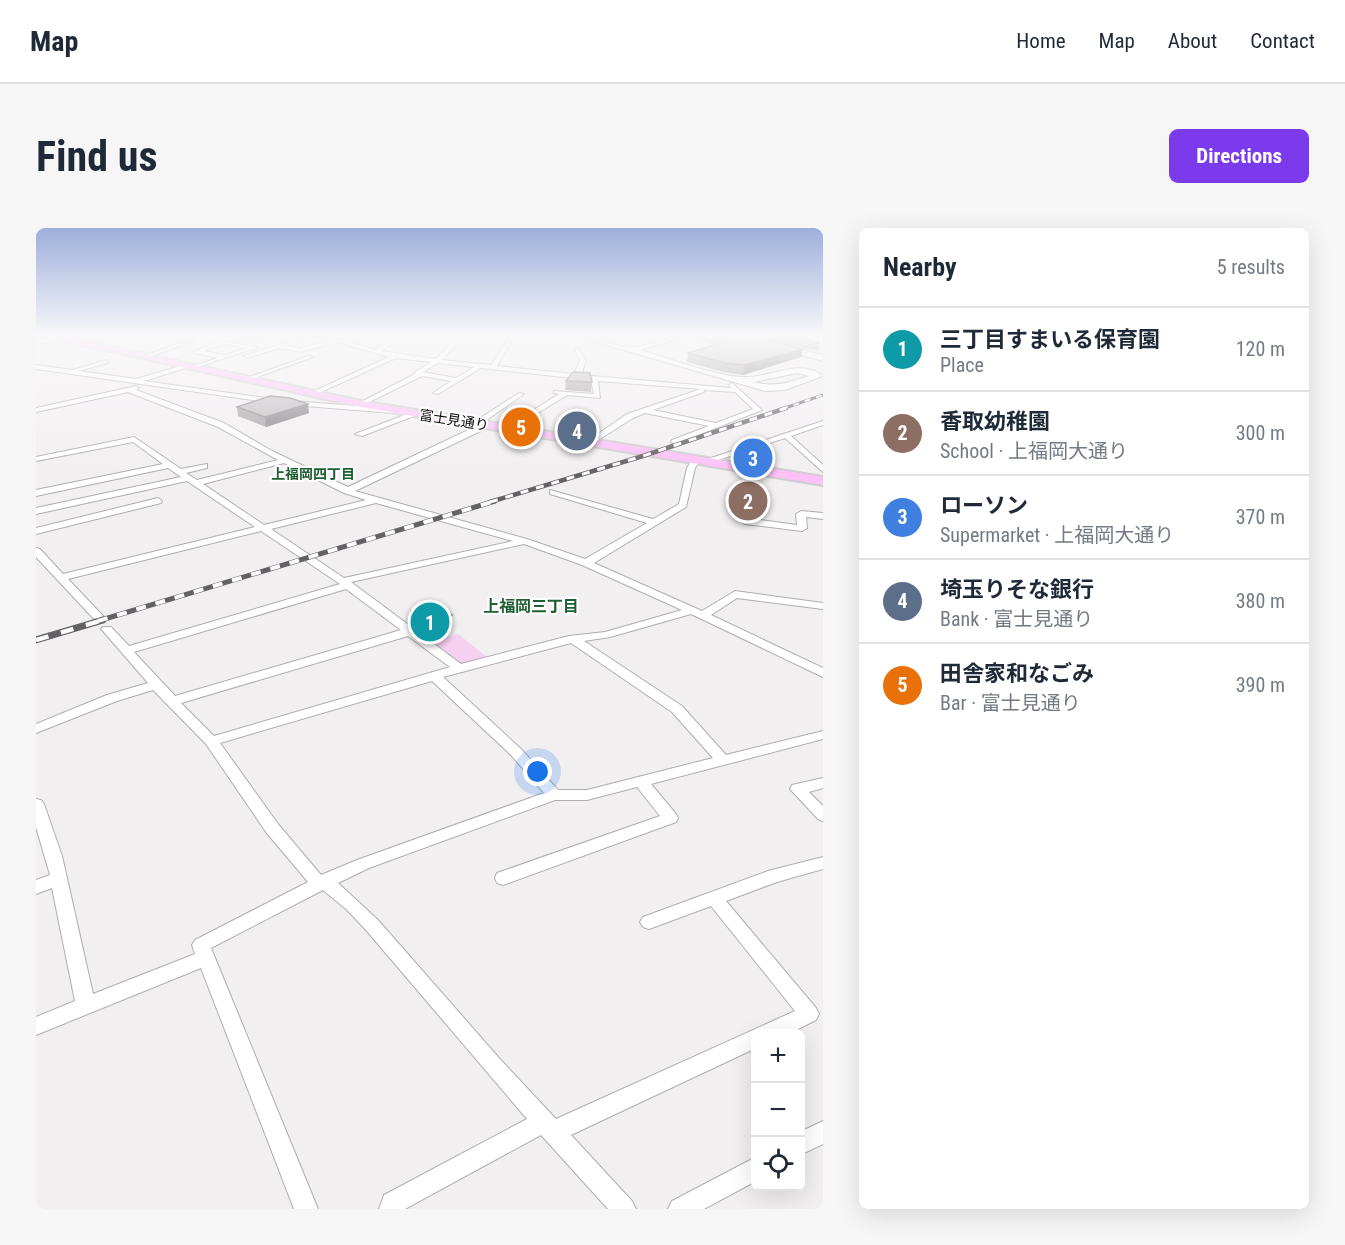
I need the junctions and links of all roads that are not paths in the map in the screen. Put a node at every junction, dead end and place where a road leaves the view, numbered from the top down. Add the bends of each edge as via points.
1 (732, 380) edge
2 (108, 381) edge
3 (148, 381) edge
4 (255, 381) edge
5 (342, 381) edge
6 (407, 381) edge
7 (457, 381) edge
8 (595, 381) edge
9 (623, 381) edge
10 (730, 381) edge
11 (737, 381) edge
12 (766, 381) edge
13 (804, 381) edge
14 (758, 384) junction
15 (132, 386) junction
16 (708, 389) junction
17 (737, 390) junction
18 (436, 393) dead end
19 (312, 394) junction
20 (521, 394) dead end
21 (361, 404) junction
22 (36, 410) edge
23 (643, 411) junction
24 (412, 413) junction
25 (823, 423) edge
26 (480, 424) junction
27 (718, 426) junction
28 (509, 429) junction
29 (359, 434) dead end
30 (786, 435) junction
31 (592, 442) junction
32 (675, 442) dead end
33 (36, 459) edge
34 (701, 460) junction
35 (284, 461) junction
36 (169, 465) junction
37 (204, 466) dead end
38 (823, 469) edge
39 (179, 472) junction
40 (192, 481) junction
41 (823, 481) edge
42 (347, 491) junction
43 (553, 492) dead end
44 (36, 493) edge
45 (375, 500) junction
46 (158, 501) dead end
47 (36, 511) edge
48 (823, 516) edge
49 (745, 521) dead end
50 (654, 522) junction
51 (262, 528) junction
52 (36, 531) edge
53 (524, 541) junction
54 (36, 551) edge
55 (586, 563) junction
56 (62, 577) junction
57 (345, 583) junction
58 (823, 606) edge
59 (698, 613) junction
60 (97, 616) dead end
61 (106, 629) dead end
62 (411, 632) junction
63 (574, 640) junction
64 (126, 651) junction
65 (460, 669) junction
66 (823, 672) edge
67 (434, 676) junction
68 (156, 685) junction
69 (173, 701) junction
70 (36, 729) edge
71 (823, 735) edge
72 (211, 741) junction
73 (723, 760) junction
74 (640, 782) junction
75 (823, 783) edge
76 (554, 795) junction
77 (36, 804) edge
78 (823, 815) edge
79 (823, 863) edge
80 (503, 878) dead end
81 (59, 879) junction
82 (322, 882) junction
83 (36, 887) edge
84 (714, 898) junction
85 (649, 922) dead end
86 (205, 958) junction
87 (86, 1006) junction
88 (36, 1026) edge
89 (777, 1029) edge
90 (751, 1040) edge
91 (550, 1126) junction
92 (823, 1132) edge
93 (805, 1142) edge
94 (751, 1171) edge
95 (306, 1209) edge
96 (392, 1209) edge
97 (624, 1209) edge
98 (680, 1209) edge

1 - 17 street
2 - 15 street
3 - 15 street
4 - 19 main road, 富士見通り
5 - 19 street
6 - 21 street
7 - 18 street
8 - 28 street via 598,397 560,393
9 - 16 street
10 - 16 street
11 - 14 street
12 - 14 street
13 - 14 street via 782,388
15 - 22 street
15 - 24 street via 151,384 280,402
15 - 35 street via 221,425
16 - 17 street
16 - 23 street
17 - 27 street via 758,410
19 - 21 main road, 富士見通り
20 - 26 street
21 - 24 main road, 富士見通り
23 - 27 street
23 - 31 street
24 - 26 main road, 富士見通り
24 - 29 street
25 - 30 street
26 - 28 main road, 富士見通り
26 - 42 street
27 - 32 street
28 - 31 main road, 富士見通り
30 - 34 street
30 - 38 street
31 - 34 main road, 富士見通り
33 - 36 street via 134,439
34 - 41 main road, 富士見通り
34 - 50 street via 691,468 683,505
35 - 40 street
35 - 42 street
36 - 39 street
36 - 44 street
37 - 39 street
39 - 40 street
40 - 47 street
40 - 51 street
42 - 45 street
43 - 50 street
45 - 51 street
45 - 53 street
46 - 52 street
48 - 49 street via 801,514 802,528
50 - 55 street
51 - 56 street
51 - 57 street
53 - 55 street
53 - 57 street
54 - 56 street
55 - 59 street
56 - 60 street
57 - 62 street
57 - 64 street
58 - 59 street via 735,594
59 - 63 street
59 - 66 street
61 - 64 street
62 - 65 street
62 - 69 street
63 - 65 street
63 - 73 street via 677,709
64 - 68 street
65 - 67 street
67 - 72 street
67 - 76 street via 516,752
68 - 69 street
68 - 70 street
69 - 72 street
71 - 73 street
72 - 82 street via 272,828
73 - 74 street
74 - 76 street via 587,795
74 - 80 street via 670,818
75 - 78 street via 797,789
76 - 82 street
77 - 81 street
79 - 84 street
81 - 83 street
81 - 87 street
82 - 86 street via 201,945
82 - 91 street via 366,918 492,1065
84 - 85 street
84 - 89 street via 809,1014
86 - 87 street
86 - 95 street
87 - 88 street
90 - 91 street
91 - 96 street via 392,1203
91 - 97 street
92 - 93 street
94 - 98 street

